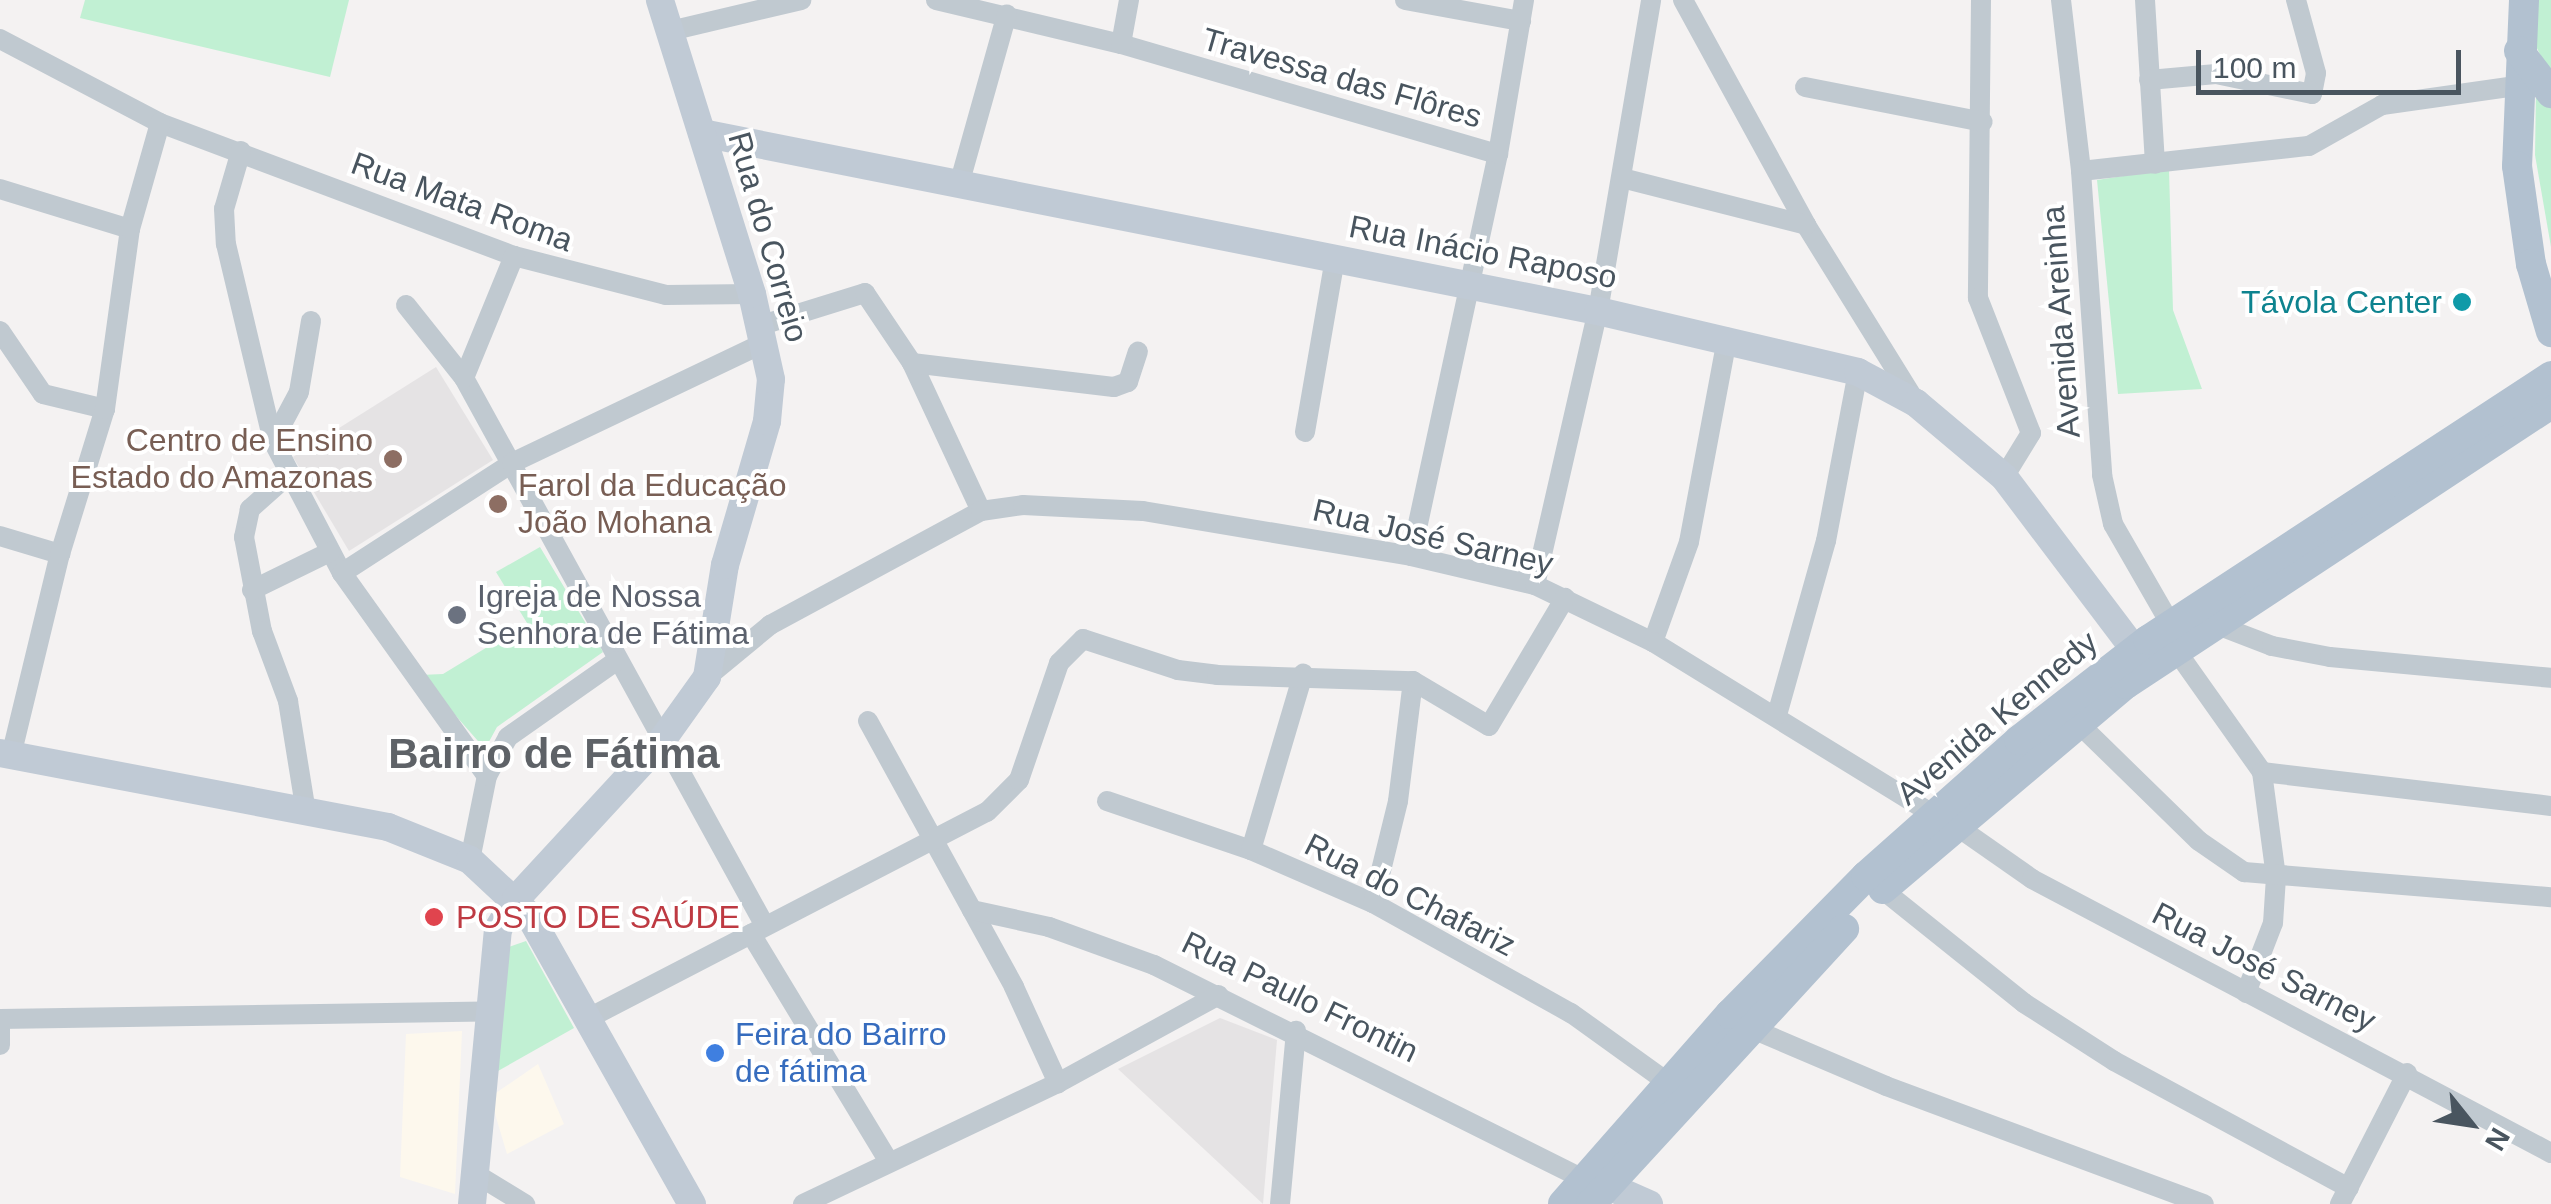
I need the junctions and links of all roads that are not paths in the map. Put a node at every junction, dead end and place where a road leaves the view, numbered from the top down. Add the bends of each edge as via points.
1 (660, 0) edge
2 (800, 0) edge
3 (936, 0) edge
4 (1129, 0) edge
5 (1405, 0) edge
6 (1651, 0) edge
7 (1683, 0) edge
8 (1981, 0) edge
9 (2061, 0) edge
10 (2145, 0) edge
11 (2296, 0) edge
12 (2524, 0) edge
13 (1522, 10) edge
14 (1008, 14) junction
15 (670, 32) junction
16 (0, 39) edge
17 (1121, 44) junction
18 (2519, 51) junction
19 (2149, 80) junction
20 (2516, 86) junction
21 (1806, 87) dead end
22 (2551, 93) edge
23 (160, 122) junction
24 (1983, 122) junction
25 (702, 134) junction
26 (241, 151) junction
27 (1498, 154) junction
28 (2155, 164) junction
29 (2081, 171) junction
30 (1622, 178) junction
31 (960, 182) junction
32 (0, 189) edge
33 (1806, 225) junction
34 (130, 229) junction
35 (514, 256) junction
36 (1335, 258) junction
37 (1470, 286) junction
38 (752, 294) junction
39 (406, 305) dead end
40 (1598, 311) junction
41 (311, 321) dead end
42 (0, 331) edge
43 (2551, 332) edge
44 (761, 334) junction
45 (1727, 338) junction
46 (1138, 352) dead end
47 (912, 363) junction
48 (1858, 372) junction
49 (2551, 376) edge
50 (464, 378) junction
51 (1916, 403) junction
52 (2551, 404) edge
53 (105, 409) junction
54 (1305, 432) dead end
55 (272, 440) junction
56 (512, 463) junction
57 (287, 476) junction
58 (2004, 476) junction
59 (982, 512) junction
60 (0, 536) edge
61 (330, 552) junction
62 (60, 554) junction
63 (1411, 556) junction
64 (342, 573) junction
65 (1534, 585) junction
66 (252, 590) junction
67 (1565, 598) junction
68 (2212, 623) junction
69 (2173, 637) junction
70 (1653, 642) junction
71 (2135, 650) junction
72 (616, 661) junction
73 (1303, 674) junction
74 (706, 678) junction
75 (2551, 678) edge
76 (1413, 681) junction
77 (1777, 715) junction
78 (868, 721) dead end
79 (2077, 722) junction
80 (660, 743) junction
81 (6, 755) edge
82 (2262, 772) junction
83 (487, 776) junction
84 (1107, 800) dead end
85 (2551, 806) edge
86 (306, 812) junction
87 (1944, 820) junction
88 (930, 843) junction
89 (1251, 850) junction
90 (470, 860) junction
91 (2276, 878) junction
92 (1874, 883) junction
93 (2551, 898) edge
94 (516, 899) junction
95 (1373, 902) junction
96 (972, 910) junction
97 (758, 930) junction
98 (2246, 993) junction
99 (1219, 995) junction
100 (485, 1012) junction
101 (0, 1019) edge
102 (588, 1020) junction
103 (1748, 1027) junction
104 (1296, 1031) junction
105 (0, 1046) edge
106 (2406, 1073) junction
107 (1667, 1082) junction
108 (1058, 1083) junction
109 (2551, 1154) edge
110 (888, 1160) junction
111 (474, 1173) junction
112 (1594, 1189) edge
113 (2345, 1196) edge
114 (455, 1204) edge
115 (472, 1204) edge
116 (525, 1204) edge
117 (692, 1204) edge
118 (803, 1204) edge
119 (1280, 1204) edge
120 (1563, 1204) edge
121 (1650, 1204) edge
122 (2204, 1204) edge

1 - 15 street, Rua do Correio
2 - 15 street
3 - 14 street, Travessa das Flôres
4 - 17 street
5 - 13 street
6 - 30 street
7 - 33 street
8 - 24 street
9 - 29 street, Avenida Areinha
10 - 19 street
11 - 19 street via 2316,89 2305,97 2216,74
12 - 18 main road
13 - 27 street
14 - 17 street, Travessa das Flôres
14 - 31 street
15 - 25 street, Rua do Correio
16 - 23 street, Rua Mata Roma
17 - 27 street, Travessa das Flôres
18 - 20 main road
18 - 22 main road
19 - 28 street
20 - 28 street via 2382,105 2308,146
20 - 43 main road via 2522,219
21 - 24 street
23 - 26 street, Rua Mata Roma
23 - 34 street
24 - 58 street via 1978,298 2031,433
25 - 31 street, Rua Inácio Raposo
25 - 38 street, Rua do Correio
26 - 35 street, Rua Mata Roma
26 - 55 street via 224,209 226,244
27 - 37 street
28 - 29 street
29 - 69 street, Avenida Areinha via 2102,476 2114,524
30 - 33 street
30 - 40 street
31 - 36 street, Rua Inácio Raposo
32 - 34 street
33 - 51 street
34 - 53 street
35 - 38 street, Rua Mata Roma via 666,295
35 - 50 street
36 - 37 street, Rua Inácio Raposo
36 - 54 street
37 - 40 street, Rua Inácio Raposo
37 - 63 street
38 - 44 street, Rua do Correio
39 - 50 street
40 - 45 street, Rua Inácio Raposo
40 - 65 street
41 - 55 street via 300,392
42 - 53 street via 43,394
44 - 47 street via 858,291 872,299
44 - 56 street
44 - 74 street, Rua do Correio via 771,379 767,421 722,580
45 - 48 street, Rua Inácio Raposo
45 - 70 street via 1685,556
46 - 47 street via 1128,382 1114,387
47 - 59 street
48 - 51 street, Rua Inácio Raposo
48 - 77 street via 1826,541
49 - 69 main road, Avenida Kennedy
50 - 56 street
51 - 58 street, Rua Inácio Raposo
52 - 68 main road, Avenida Kennedy
53 - 62 street
55 - 57 street
56 - 64 street
56 - 72 street
57 - 61 street
57 - 66 street via 259,498 245,522
58 - 71 street, Rua Inácio Raposo
59 - 63 street, Rua José Sarney via 1023,505 1143,511
59 - 74 street via 770,625
60 - 62 street
61 - 64 street
61 - 66 street
62 - 81 street
63 - 65 street, Rua José Sarney
64 - 83 street
65 - 67 street, Rua José Sarney
66 - 86 street via 288,702
67 - 70 street, Rua José Sarney
67 - 76 street via 1492,725
68 - 69 main road, Avenida Kennedy
68 - 75 street via 2330,658
69 - 71 main road, Avenida Kennedy
69 - 79 main road, Avenida Kennedy
69 - 82 street, Avenida Areinha
70 - 77 street, Rua José Sarney
71 - 87 main road, Avenida Kennedy
72 - 80 street
72 - 83 street via 519,727
73 - 76 street
73 - 88 street via 1178,670 1084,639 1059,663 1009,795
73 - 89 street
74 - 80 street, Rua do Correio
76 - 95 street via 1398,801
77 - 87 street, Rua José Sarney
78 - 88 street
79 - 87 main road, Avenida Kennedy
79 - 91 street via 2228,864
80 - 94 street, Rua do Correio
80 - 97 street
81 - 86 street
82 - 85 street
82 - 91 street
83 - 90 street
84 - 89 street, Rua do Chafariz
86 - 90 street via 388,827
87 - 92 main road, Avenida Kennedy
87 - 98 street, Rua José Sarney via 2032,880
88 - 96 street
88 - 97 street
89 - 95 street, Rua do Chafariz
90 - 94 street
91 - 93 street
91 - 98 street via 2267,947
92 - 103 main road, Avenida Kennedy
92 - 107 main road, Avenida Kennedy
92 - 113 street via 2024,1002
94 - 100 street, Rua do Correio via 498,929
94 - 102 street
95 - 107 street, Rua do Chafariz via 1570,1013
96 - 99 street, Rua Paulo Frontin via 1050,927
96 - 108 street
97 - 102 street
97 - 110 street
98 - 106 street, Rua José Sarney
99 - 104 street, Rua Paulo Frontin
99 - 108 street
100 - 101 street
100 - 111 street, Rua do Correio
101 - 105 street
102 - 117 street
103 - 112 main road, Avenida Kennedy
103 - 122 street via 1886,1086
104 - 112 street, Rua Paulo Frontin
104 - 119 street
106 - 109 street, Rua José Sarney
106 - 113 street
107 - 112 main road, Avenida Kennedy
108 - 110 street
110 - 118 street
111 - 115 street, Rua do Correio
111 - 116 street
112 - 120 main road, Avenida Kennedy
112 - 121 street, Rua Paulo Frontin
114 - 115 street

